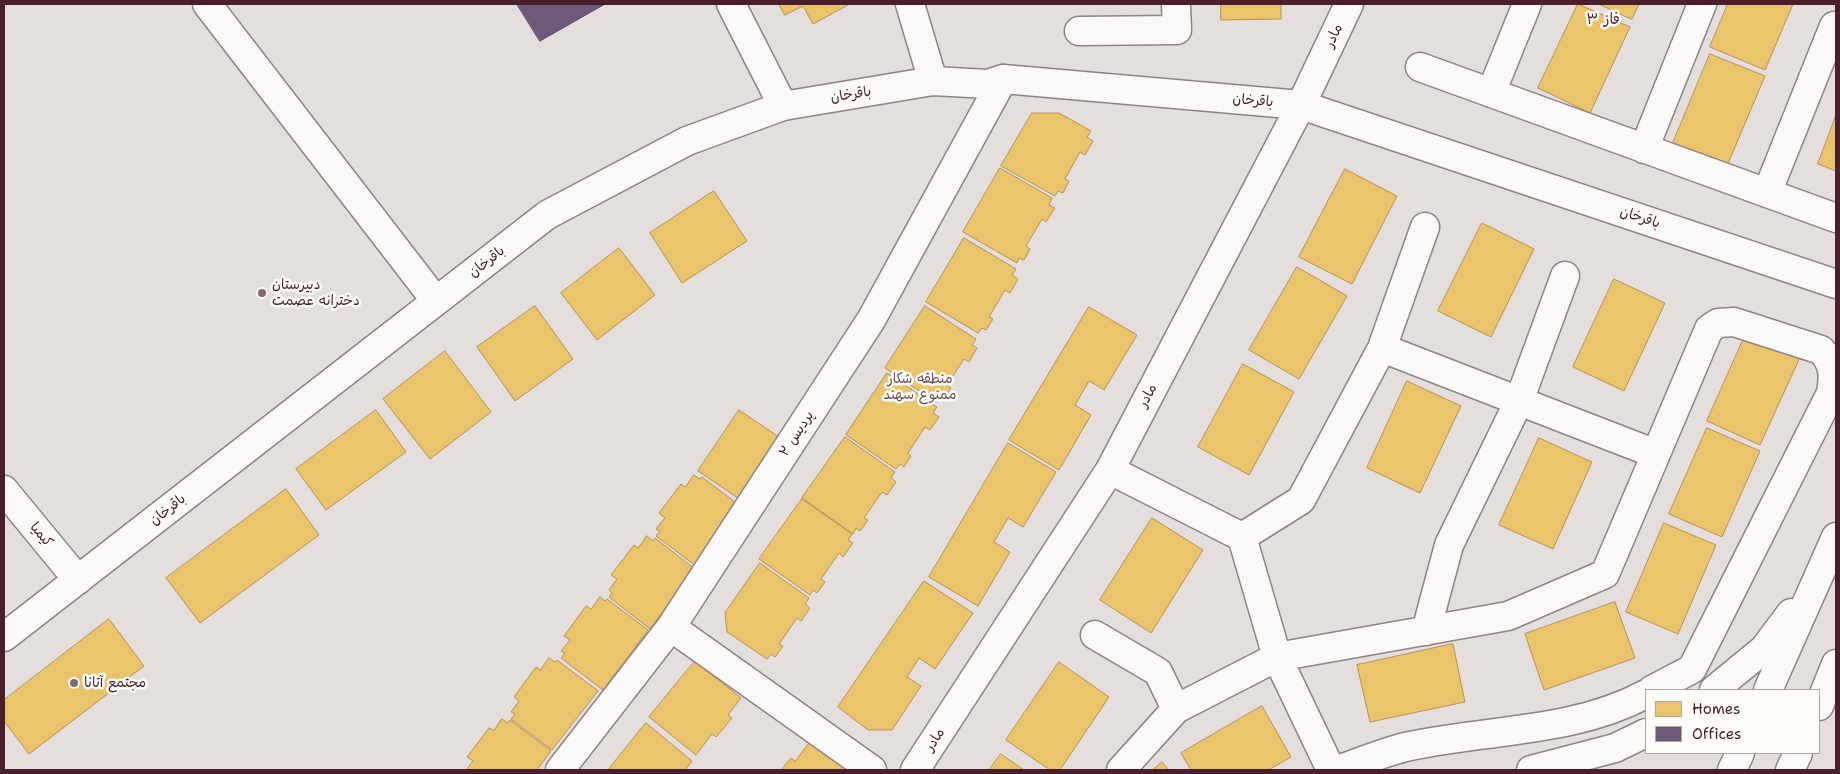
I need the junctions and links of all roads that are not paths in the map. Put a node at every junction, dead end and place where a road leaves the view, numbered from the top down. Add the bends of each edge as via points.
1 (207, 4) edge
2 (731, 4) edge
3 (910, 4) edge
4 (1176, 4) edge
5 (1349, 4) edge
6 (1527, 4) edge
7 (1702, 4) edge
8 (1836, 27) edge
9 (1079, 31) dead end
10 (1420, 67) dead end
11 (1003, 79) junction
12 (933, 81) junction
13 (1491, 93) junction
14 (1301, 105) junction
15 (783, 106) junction
16 (1644, 149) junction
17 (1767, 193) junction
18 (1836, 218) edge
19 (1425, 227) dead end
20 (1565, 276) dead end
21 (1836, 284) edge
22 (436, 301) junction
23 (1382, 348) junction
24 (1519, 401) junction
25 (1656, 454) junction
26 (1110, 470) junction
27 (4, 490) edge
28 (1242, 537) junction
29 (1836, 537) edge
30 (1820, 576) junction
31 (78, 580) junction
32 (671, 627) junction
33 (1426, 630) junction
34 (1095, 635) dead end
35 (4, 637) edge
36 (1277, 657) junction
37 (1836, 664) edge
38 (1654, 689) edge
39 (1715, 689) edge
40 (1768, 689) edge
41 (1645, 695) edge
42 (1820, 704) edge
43 (1176, 709) junction
44 (1645, 733) edge
45 (1740, 754) edge
46 (1798, 754) edge
47 (560, 770) edge
48 (872, 770) edge
49 (915, 770) edge
50 (1121, 770) edge
51 (1331, 770) edge
52 (1338, 770) edge
53 (1531, 770) edge
54 (1732, 770) edge
55 (1790, 770) edge

1 - 22 street
2 - 15 street
3 - 12 street
4 - 9 street via 1177,30
5 - 14 street, مادر
6 - 13 street
7 - 16 street
8 - 17 street
10 - 13 street
11 - 12 street, باقرخان via 988,84
11 - 14 street, باقرخان
11 - 32 street, پردیس ۲ via 872,320
12 - 15 street, باقرخان
13 - 16 street
14 - 21 street, باقرخان
14 - 26 street, مادر
15 - 22 street, باقرخان via 687,141 547,215
16 - 17 street
17 - 18 street
19 - 23 street
20 - 24 street
22 - 31 street, باقرخان
23 - 24 street
23 - 28 street via 1301,500
24 - 25 street
24 - 33 street via 1450,545
25 - 33 street via 1605,574 1508,616
25 - 38 street via 1709,329 1718,323 1734,322 1821,350 1831,361 1834,377 1831,393 1692,669
26 - 28 street
26 - 49 street, مادر
27 - 31 street, کیمیا
28 - 36 street
29 - 30 street
30 - 39 street via 1764,649
30 - 40 street
31 - 35 street, باقرخان
32 - 47 street, پردیس ۲
32 - 48 street
33 - 36 street
34 - 43 street via 1158,672
36 - 43 street
36 - 51 street
37 - 42 street
41 - 52 street via 1564,723 1409,746
43 - 50 street
44 - 53 street via 1615,748
45 - 54 street
46 - 55 street

